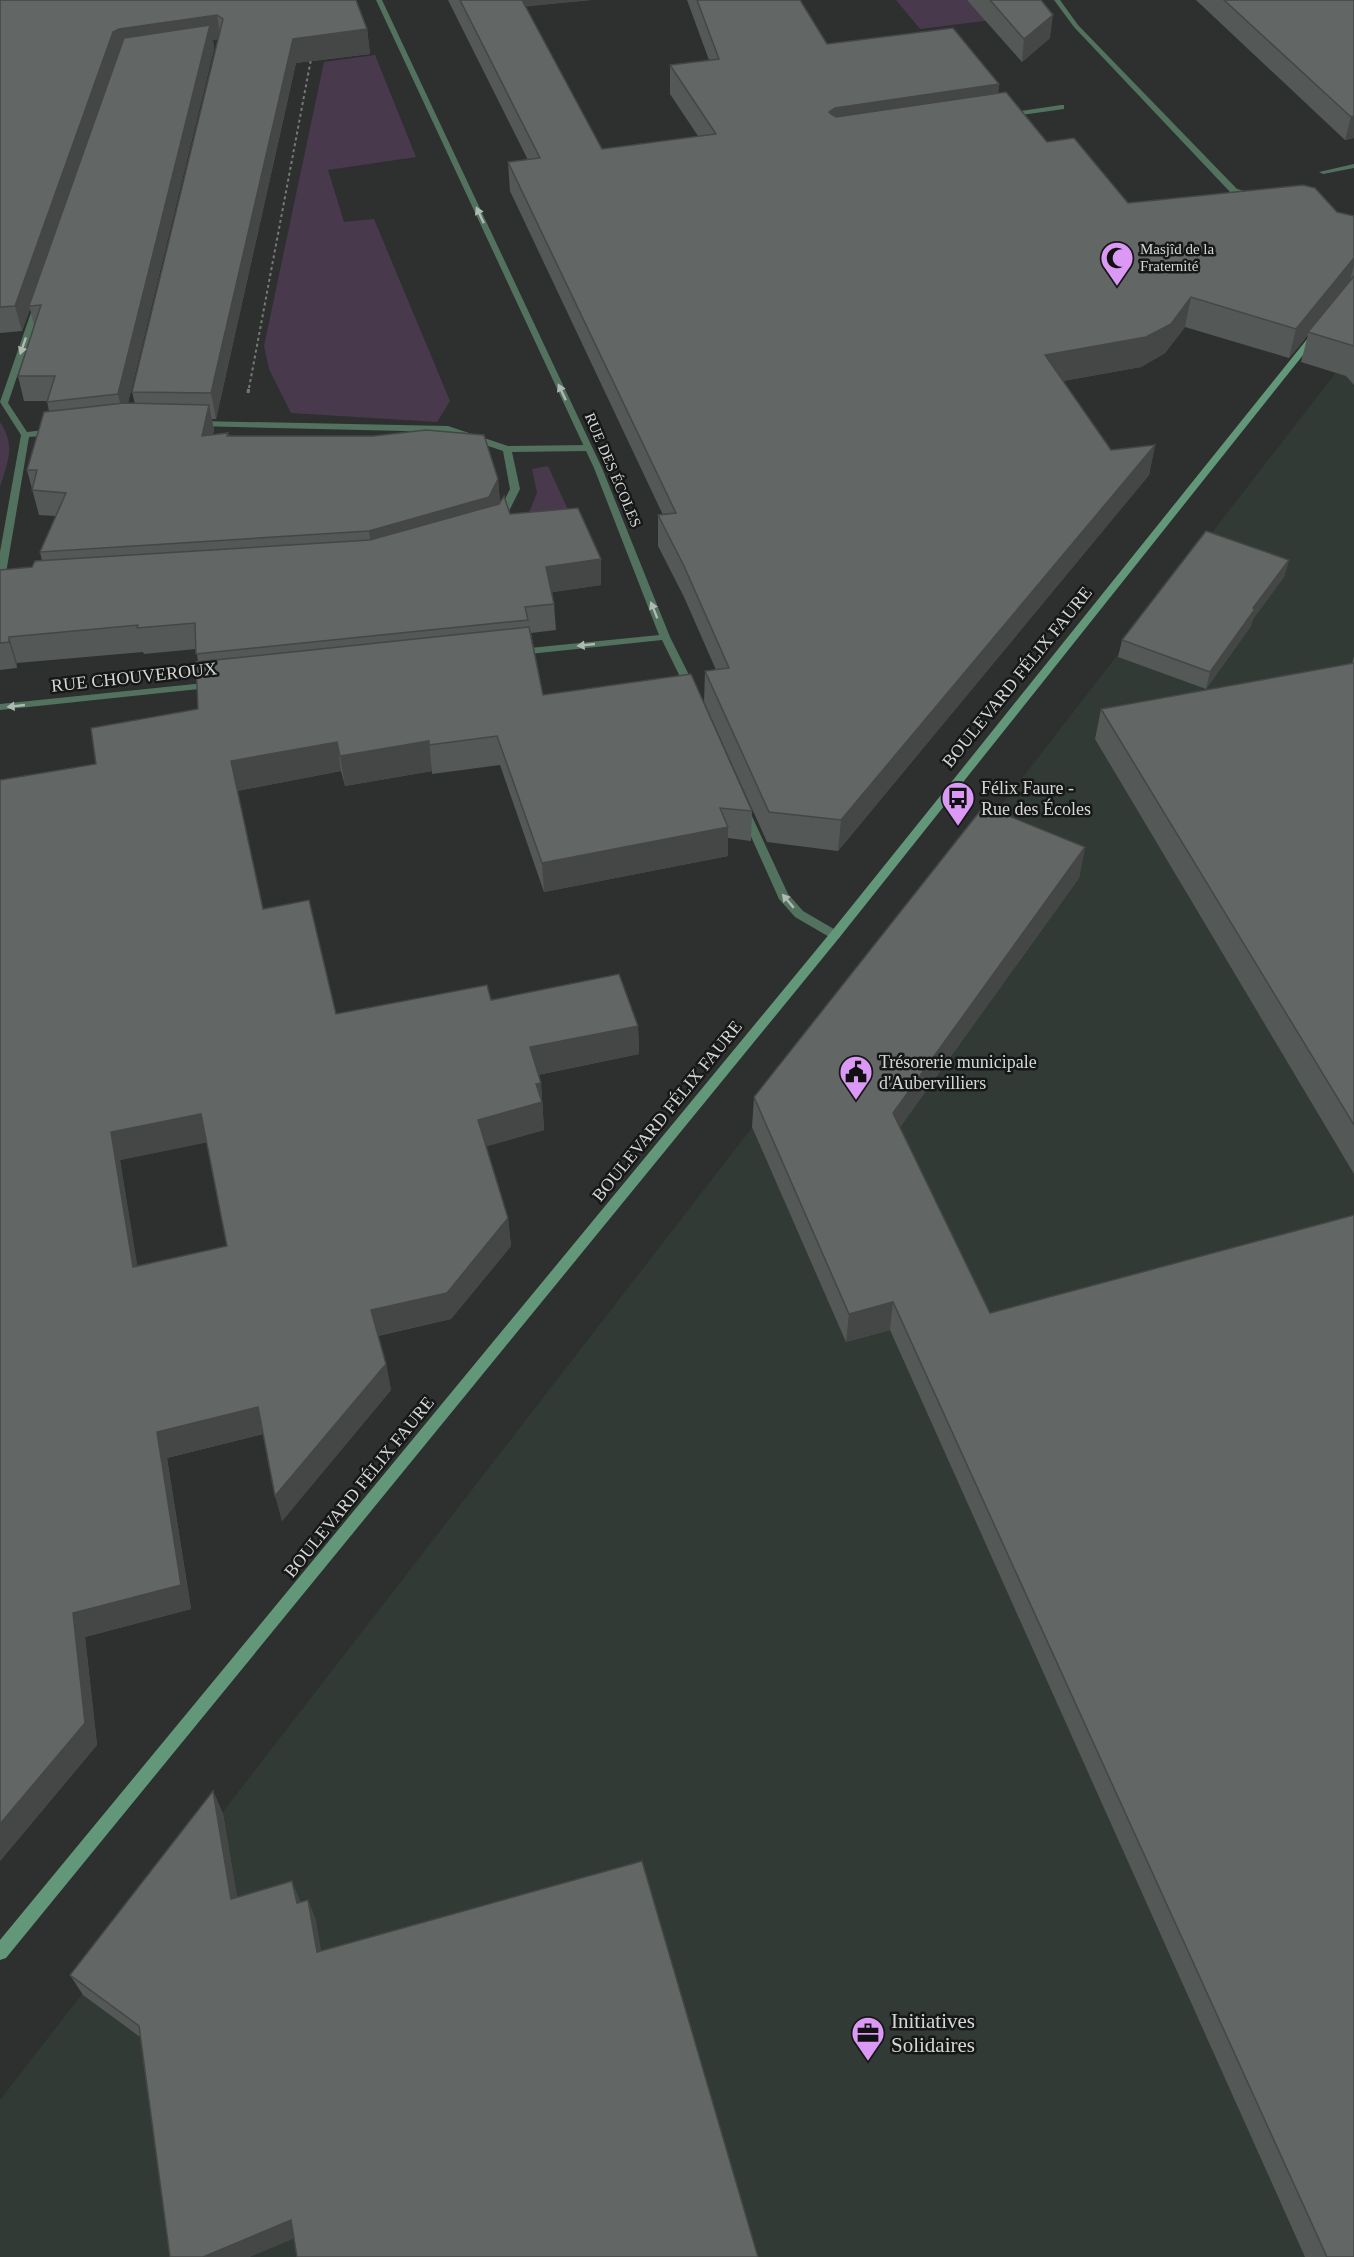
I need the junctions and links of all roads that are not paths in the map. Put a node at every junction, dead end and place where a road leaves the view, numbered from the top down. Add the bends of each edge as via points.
1 (379, 0) edge
2 (1057, 0) edge
3 (1061, 107) dead end
4 (1004, 116) edge
5 (1354, 166) edge
6 (1323, 172) dead end
7 (1255, 197) edge
8 (39, 302) edge
9 (1324, 324) edge
10 (186, 424) edge
11 (60, 431) edge
12 (25, 435) junction
13 (588, 448) junction
14 (507, 449) junction
15 (497, 526) edge
16 (0, 579) edge
17 (12, 584) edge
18 (0, 585) edge
19 (665, 637) junction
20 (512, 653) edge
21 (226, 683) edge
22 (695, 697) edge
23 (0, 708) edge
24 (740, 799) edge
25 (835, 935) junction
26 (0, 1952) edge

13 -> 1 street, RUE DES ÉCOLES
2 - 7 street via 1076,26 1233,191
3 - 4 street
5 - 6 street
8 -> 12 street via 4,402
9 - 25 main road, BOULEVARD FÉLIX FAURE
10 - 14 street via 448,429
11 - 12 street
12 - 16 street
13 - 14 street
19 -> 13 street, RUE DES ÉCOLES
14 - 15 street via 515,489
17 - 18 street
19 -> 20 street
19 - 22 street, RUE DES ÉCOLES
21 -> 23 street, RUE CHOUVEROUX
25 -> 24 street via 799,914 783,896
25 - 26 main road, BOULEVARD FÉLIX FAURE

